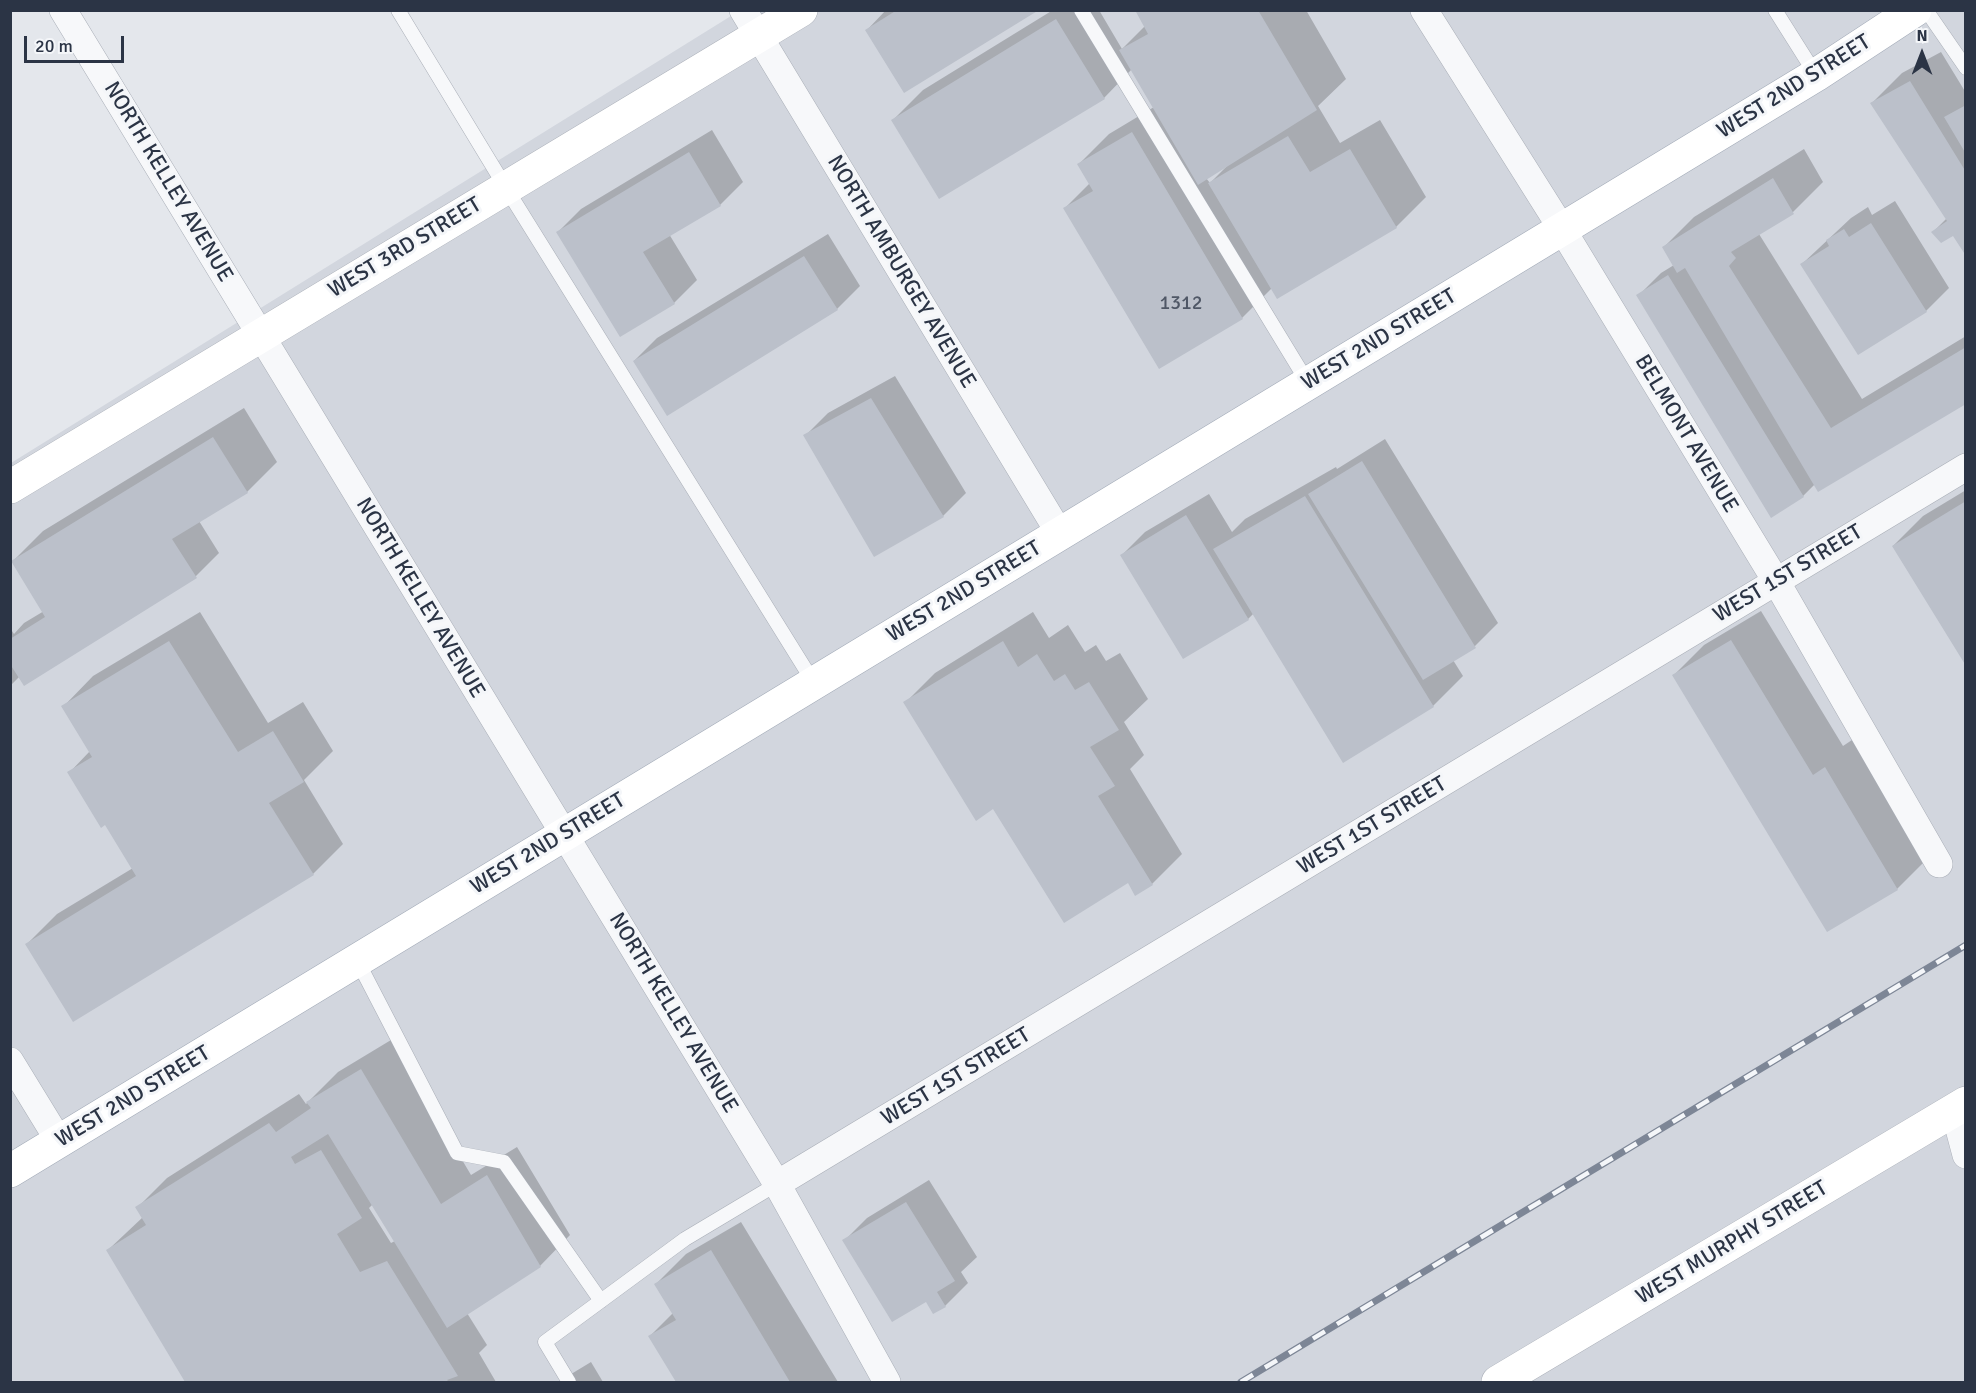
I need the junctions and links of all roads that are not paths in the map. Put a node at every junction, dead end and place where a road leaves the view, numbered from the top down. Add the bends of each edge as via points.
1 (63, 10) edge
2 (398, 10) edge
3 (801, 10) edge
4 (1081, 10) edge
5 (1424, 10) edge
6 (1775, 10) edge
7 (1915, 10) edge
8 (1926, 10) edge
9 (751, 23) edge
10 (1965, 68) edge
11 (1815, 75) junction
12 (506, 188) junction
13 (1562, 229) junction
14 (261, 336) junction
15 (1308, 383) junction
16 (1965, 467) edge
17 (10, 487) edge
18 (1060, 534) junction
19 (1776, 581) junction
20 (814, 683) junction
21 (564, 834) junction
22 (1939, 864) dead end
23 (357, 960) junction
24 (10, 1061) edge
25 (1960, 1106) edge
26 (59, 1141) junction
27 (1965, 1155) edge
28 (10, 1171) edge
29 (777, 1184) junction
30 (601, 1301) junction
31 (569, 1383) edge
32 (887, 1383) edge
33 (1498, 1383) edge

1 - 14 street, NORTH KELLEY AVENUE
2 - 12 lane
3 - 9 main road, WEST 3RD STREET
4 - 15 lane
5 - 13 street, BELMONT AVENUE
6 - 11 lane
7 - 11 main road, WEST 2ND STREET
8 - 10 lane
9 - 12 main road, WEST 3RD STREET
9 - 18 street, NORTH AMBURGEY AVENUE
11 - 13 main road, WEST 2ND STREET
12 - 14 main road, WEST 3RD STREET
12 - 20 lane
13 - 15 main road, WEST 2ND STREET
13 - 19 street, BELMONT AVENUE
14 - 17 main road, WEST 3RD STREET
14 - 21 street, NORTH KELLEY AVENUE
15 - 18 main road, WEST 2ND STREET
16 - 19 street, WEST 1ST STREET
18 - 20 main road, WEST 2ND STREET
19 - 22 street, BELMONT AVENUE
19 - 29 street, WEST 1ST STREET
20 - 21 main road, WEST 2ND STREET
21 - 23 main road, WEST 2ND STREET
21 - 29 street, NORTH KELLEY AVENUE
23 - 26 main road, WEST 2ND STREET
23 - 30 lane via 457,1153 504,1162
24 - 26 street
25 - 27 street
25 - 33 main road, WEST MURPHY STREET
26 - 28 main road, WEST 2ND STREET
29 - 30 lane via 685,1239
29 - 32 street, NORTH KELLEY AVENUE
30 - 31 lane via 545,1342

